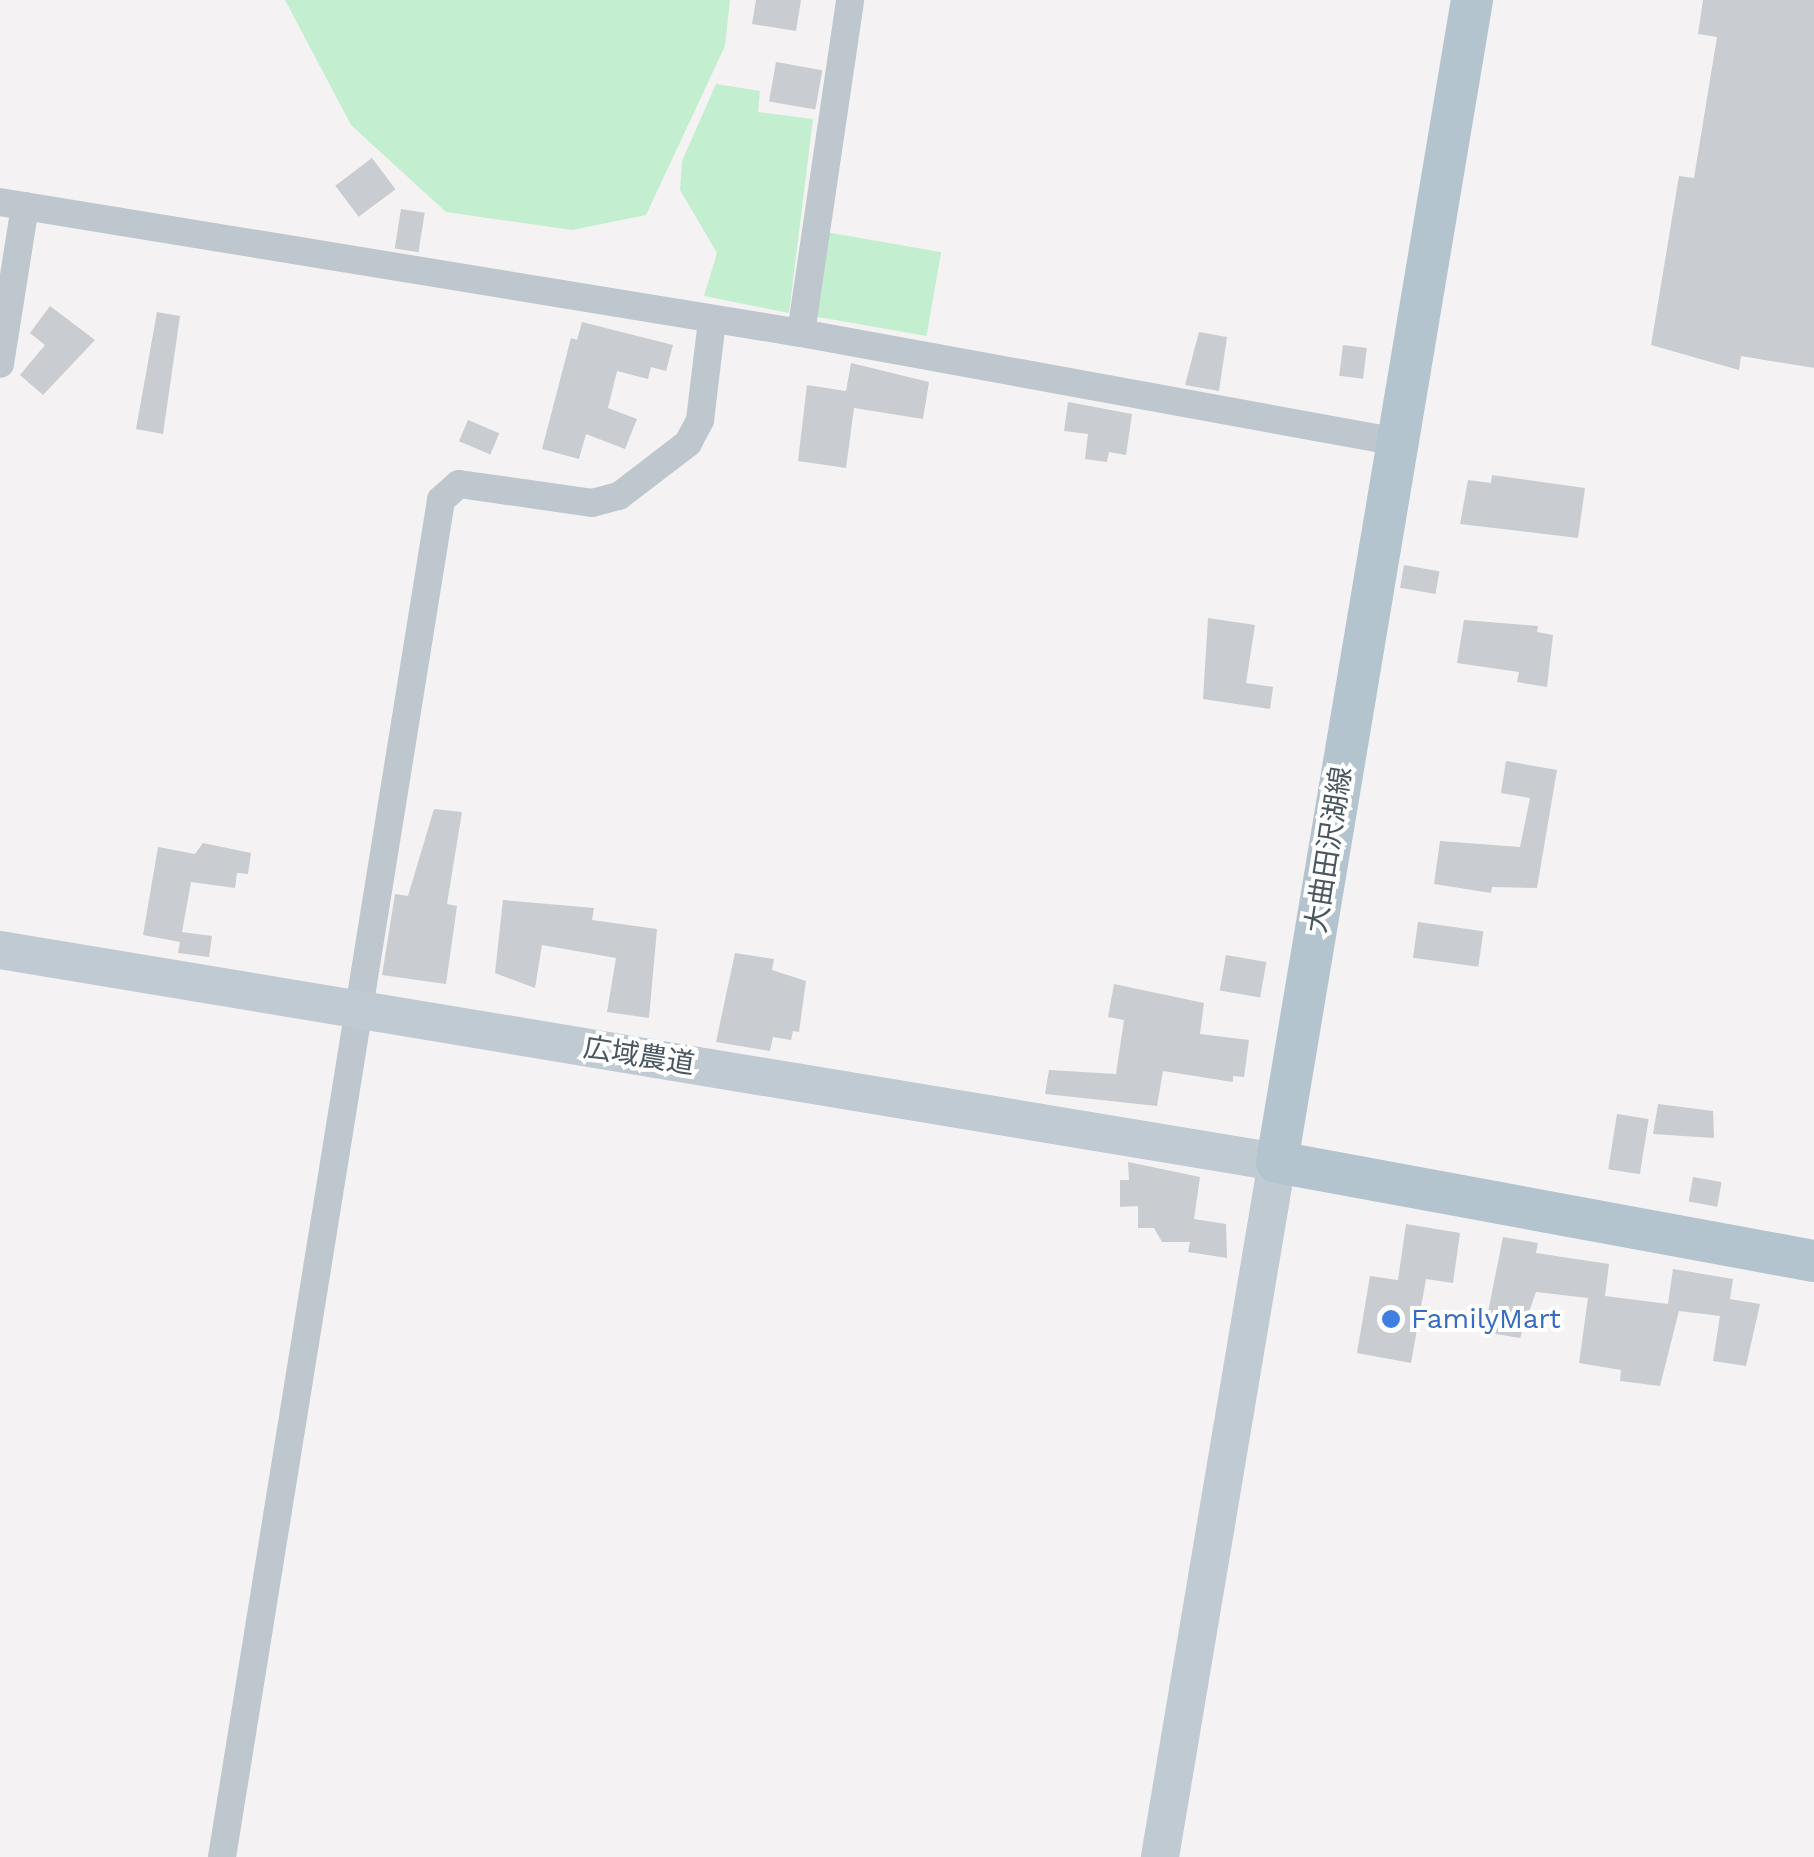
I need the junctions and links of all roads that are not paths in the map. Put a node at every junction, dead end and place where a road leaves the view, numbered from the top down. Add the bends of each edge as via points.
1 (850, 0) edge
2 (1472, 0) edge
3 (12, 204) edge
4 (712, 321) junction
5 (802, 333) junction
6 (0, 364) edge
7 (1398, 442) junction
8 (0, 950) edge
9 (363, 1011) junction
10 (1277, 1162) junction
11 (1814, 1260) edge
12 (222, 1857) edge
13 (1160, 1857) edge

1 - 5 street
2 - 7 main road, 大曲田沢湖線
3 - 4 street
3 - 6 street
4 - 5 street
4 - 9 street via 700,420 688,443 619,496 592,503 458,484 441,500
5 - 7 street
7 - 10 main road, 大曲田沢湖線
8 - 9 street, 広域農道
9 - 10 street, 広域農道
9 - 12 street
10 - 11 main road
10 - 13 street

